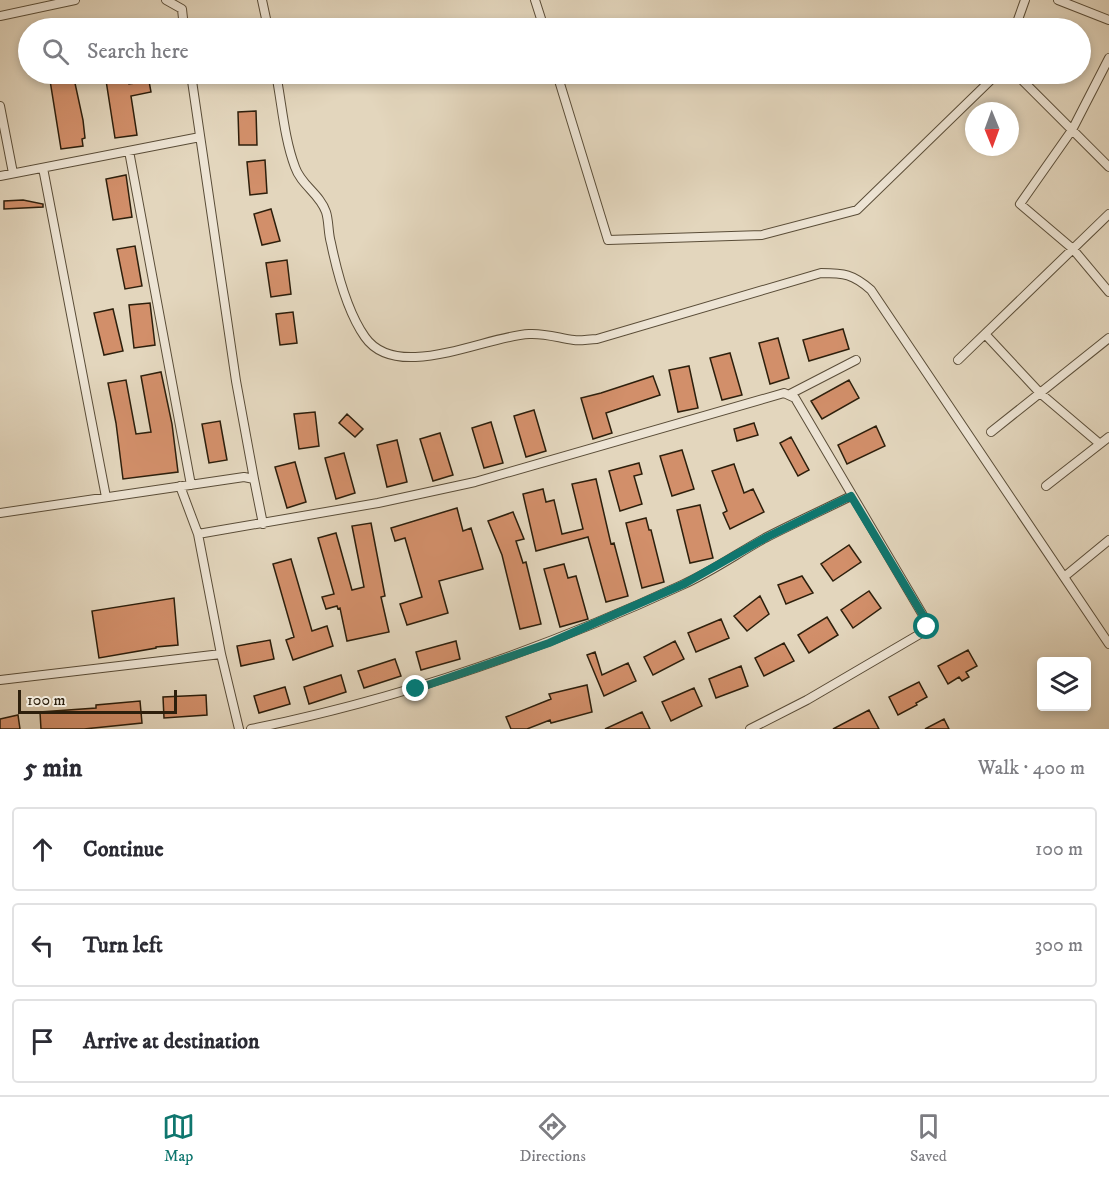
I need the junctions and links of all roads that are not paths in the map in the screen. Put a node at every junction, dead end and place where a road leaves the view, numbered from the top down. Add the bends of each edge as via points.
1 (75, 0) edge
2 (166, 0) edge
3 (262, 0) edge
4 (535, 0) edge
5 (1025, 0) edge
6 (1058, 0) edge
7 (0, 16) edge
8 (183, 18) edge
9 (266, 18) edge
10 (541, 18) edge
11 (1019, 18) edge
12 (1109, 20) edge
13 (1109, 58) edge
14 (192, 84) edge
15 (278, 84) edge
16 (560, 84) edge
17 (987, 84) edge
18 (1026, 84) edge
19 (0, 106) edge
20 (1072, 130) junction
21 (200, 137) junction
22 (129, 151) junction
23 (1109, 167) edge
24 (43, 168) junction
25 (13, 173) junction
26 (0, 176) edge
27 (1109, 214) edge
28 (1072, 249) junction
29 (1109, 292) edge
30 (985, 334) junction
31 (1109, 338) edge
32 (856, 360) dead end
33 (958, 360) dead end
34 (1040, 393) junction
35 (790, 394) junction
36 (991, 432) dead end
37 (1109, 437) edge
38 (1100, 444) junction
39 (254, 479) junction
40 (191, 485) junction
41 (180, 486) junction
42 (1046, 486) dead end
43 (851, 496) junction
44 (106, 497) junction
45 (0, 512) edge
46 (263, 524) junction
47 (198, 534) junction
48 (1109, 540) edge
49 (1064, 577) junction
50 (1109, 644) edge
51 (221, 654) junction
52 (0, 680) edge
53 (239, 729) edge
54 (250, 729) edge
55 (750, 729) edge

1 - 7 street
2 - 8 street via 182,9
3 - 9 street
4 - 10 street
5 - 11 street
6 - 12 street
13 - 20 street
14 - 21 street
15 - 49 street via 295,168 326,212 330,242 356,323 366,340 381,351 409,357 433,356 529,334 576,341 597,339 821,273 858,278 871,290
16 - 17 street via 608,240 762,235 857,210
18 - 20 street
19 - 25 street
20 - 23 street
20 - 28 street via 1020,204
21 - 22 street
21 - 39 street
22 - 24 street
22 - 40 street
24 - 25 street
24 - 44 street
25 - 26 street
27 - 28 street
28 - 29 street
28 - 30 street
30 - 33 street
30 - 34 street
31 - 34 street
32 - 35 street
34 - 36 street
34 - 38 street
35 - 43 street
35 - 46 street via 475,482
37 - 38 street
38 - 42 street
39 - 40 street
39 - 46 street
40 - 41 street
41 - 44 street
41 - 47 street
43 - 54 street via 684,584 549,643 416,689 321,715
43 - 55 street via 927,627 817,694
44 - 45 street
46 - 47 street
47 - 51 street
48 - 49 street
49 - 50 street
51 - 52 street
51 - 53 street

